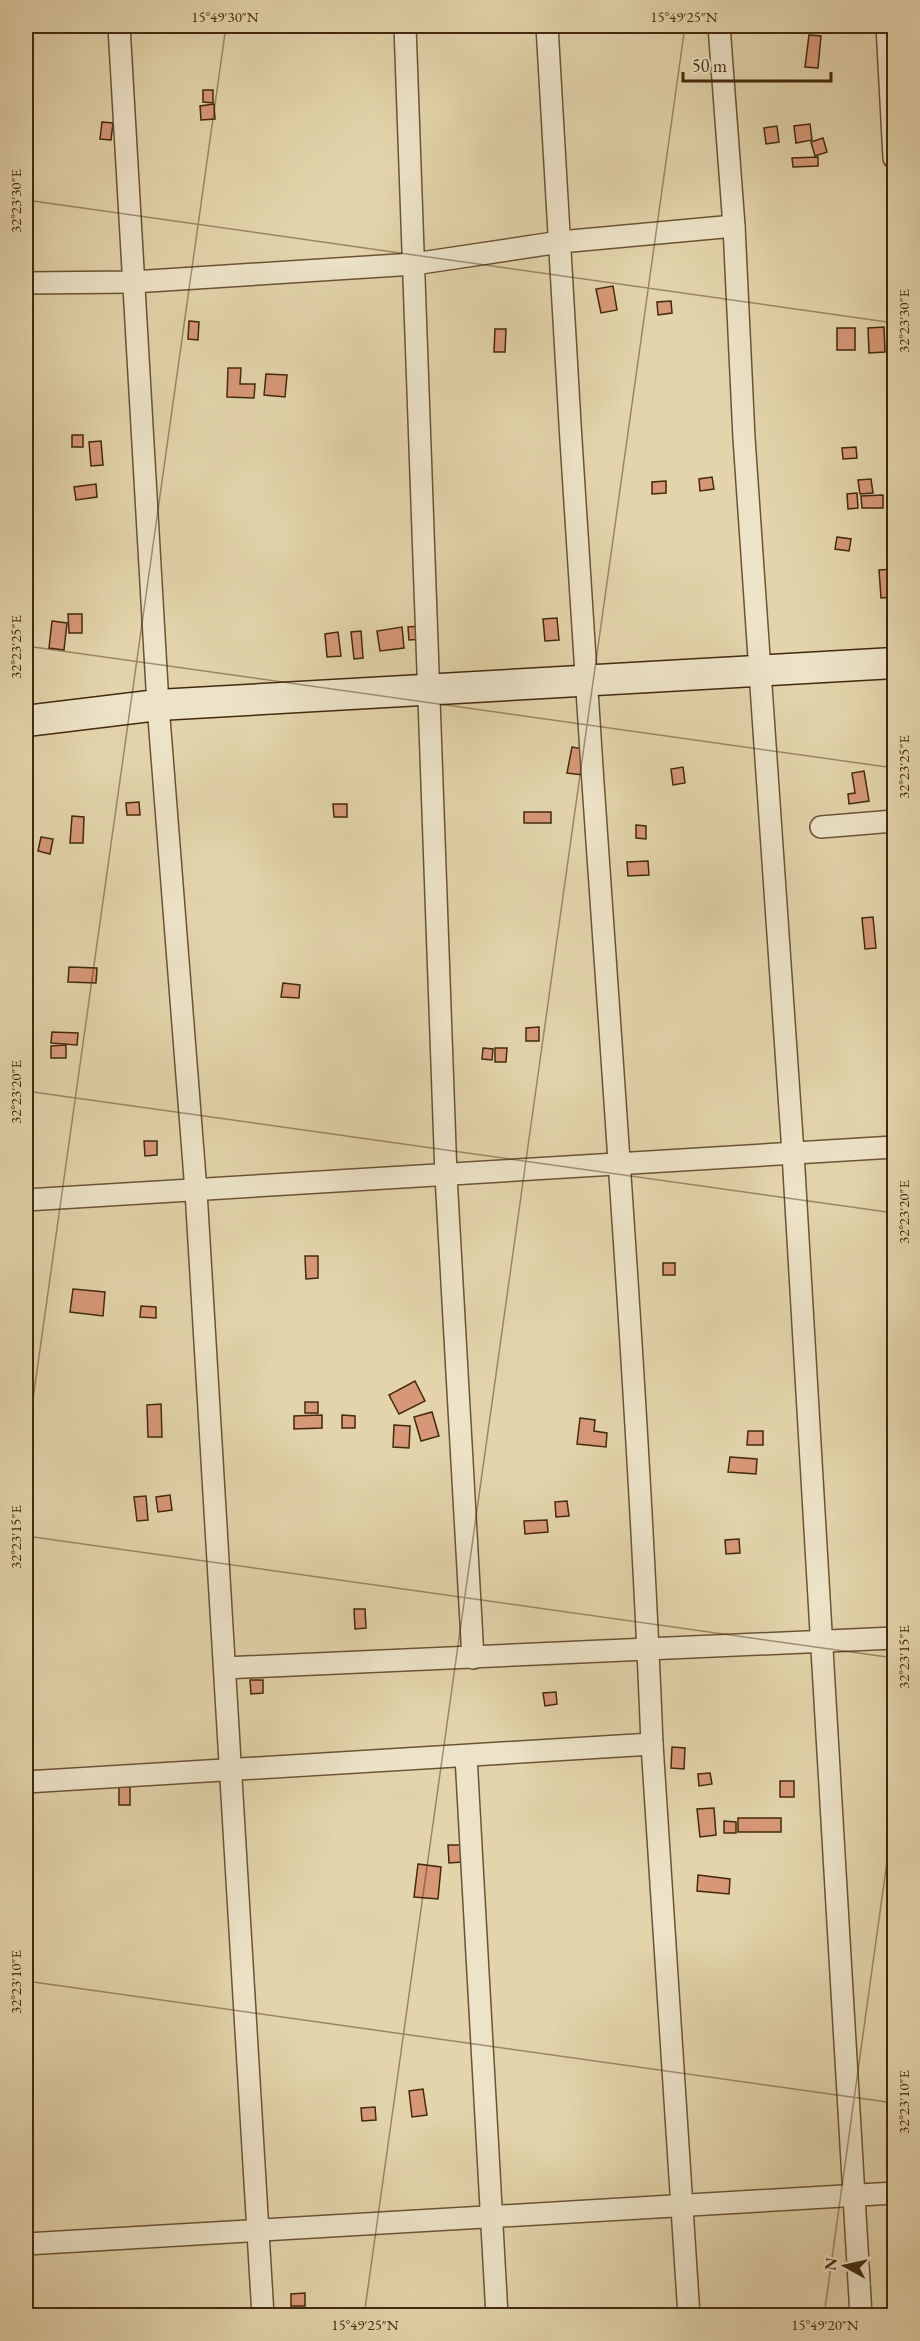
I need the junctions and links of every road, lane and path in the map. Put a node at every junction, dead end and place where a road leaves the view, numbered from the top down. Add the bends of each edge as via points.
1 (118, 26) edge
2 (405, 26) edge
3 (547, 26) edge
4 (719, 26) edge
5 (887, 26) edge
6 (894, 158) edge
7 (734, 226) junction
8 (560, 242) junction
9 (414, 264) junction
10 (133, 282) junction
11 (26, 283) edge
12 (894, 663) edge
13 (761, 670) junction
14 (586, 680) junction
15 (430, 690) junction
16 (158, 705) junction
17 (26, 721) edge
18 (894, 821) edge
19 (821, 827) dead end
20 (894, 1147) edge
21 (793, 1153) junction
22 (618, 1163) junction
23 (446, 1176) junction
24 (196, 1191) junction
25 (26, 1200) edge
26 (894, 1638) edge
27 (822, 1640) junction
28 (648, 1649) junction
29 (473, 1658) junction
30 (225, 1668) junction
31 (652, 1744) junction
32 (466, 1756) junction
33 (230, 1769) junction
34 (26, 1782) edge
35 (894, 2193) edge
36 (854, 2196) junction
37 (683, 2207) junction
38 (491, 2218) junction
39 (257, 2230) junction
40 (26, 2244) edge
41 (263, 2316) edge
42 (497, 2316) edge
43 (689, 2316) edge
44 (861, 2316) edge

1 - 10 street
2 - 9 street
3 - 8 street
4 - 7 street
5 - 6 street
7 - 8 street
7 - 13 street
8 - 9 street
8 - 14 street
9 - 10 street
9 - 15 street
10 - 11 street
10 - 16 street
12 - 13 street
13 - 14 street
13 - 21 street
14 - 15 street
14 - 22 street
15 - 16 street
15 - 23 street
16 - 17 street
16 - 24 street
18 - 19 street
20 - 21 street
21 - 22 street
21 - 27 street
22 - 23 street
22 - 28 street
23 - 24 street
23 - 29 street
24 - 25 street
24 - 30 street
26 - 27 street
27 - 28 street
27 - 36 street
28 - 29 street
28 - 31 street
29 - 30 street
30 - 33 street
31 - 32 street
31 - 37 street
32 - 33 street
32 - 38 street
33 - 34 street
33 - 39 street
35 - 36 street
36 - 37 street
36 - 44 street
37 - 38 street
37 - 43 street
38 - 39 street
38 - 42 street
39 - 40 street
39 - 41 street

